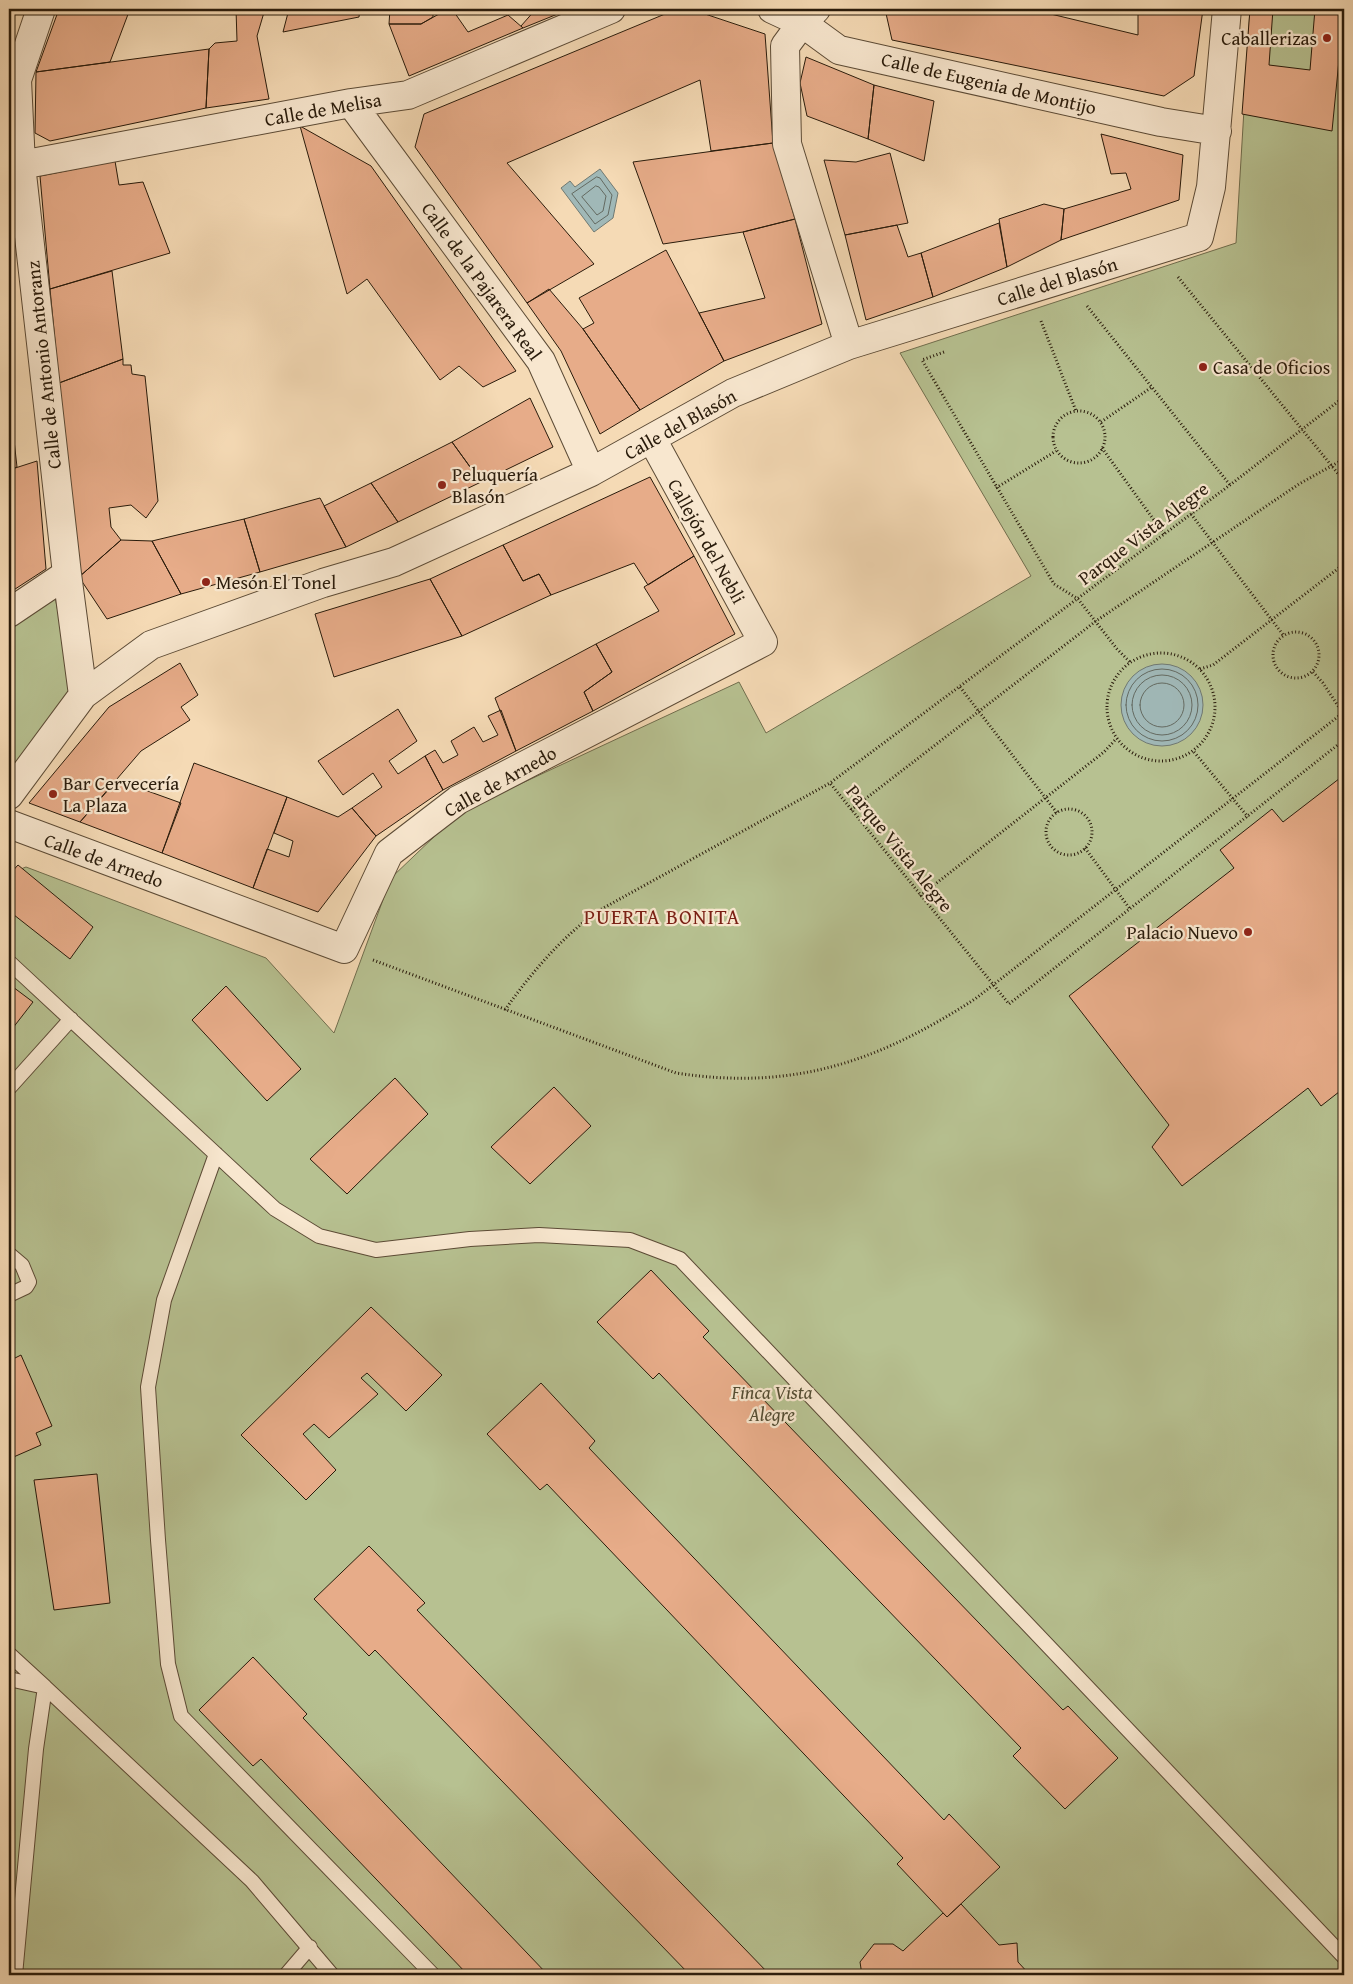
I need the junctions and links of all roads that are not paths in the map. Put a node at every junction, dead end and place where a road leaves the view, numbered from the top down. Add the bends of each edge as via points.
1 (41, 9) edge
2 (612, 9) edge
3 (772, 9) edge
4 (1227, 9) edge
5 (809, 16) edge
6 (350, 103) junction
7 (1217, 131) junction
8 (21, 165) junction
9 (850, 345) junction
10 (652, 439) junction
11 (591, 472) junction
12 (67, 574) junction
13 (9, 614) edge
14 (763, 642) joint
15 (83, 694) junction
16 (9, 795) edge
17 (9, 824) edge
18 (9, 962) edge
19 (71, 1019) junction
20 (9, 1088) edge
21 (216, 1154) junction
22 (9, 1254) edge
23 (9, 1295) edge
24 (9, 1654) edge
25 (9, 1679) edge
26 (45, 1687) junction
27 (310, 1947) junction
28 (1344, 1957) edge
29 (14, 1975) edge
30 (286, 1975) edge
31 (332, 1975) edge
32 (433, 1975) edge

1 - 8 street, Calle de Antonio Antoranz via 17,80
2 - 6 street, Calle de Melisa via 408,95
3 - 5 street, Calle de Eugenia de Montijo
4 - 7 street, Calle del Blasón
5 - 7 street, Calle de Eugenia de Montijo via 839,50 1161,122
5 - 9 street via 786,46 787,144
6 - 8 street, Calle de Melisa
6 - 11 street, Calle de la Pajarera Real via 541,361
7 - 9 street, Calle del Blasón via 1211,187 1199,236
8 - 12 street, Calle de Antonio Antoranz
9 - 10 street, Calle del Blasón via 733,393
10 - 11 street, Calle del Blasón
10 - 14 street, Callejón del Nebli
11 - 15 street, Calle del Blasón via 394,562 323,583 151,645
12 - 13 street
12 - 15 street, Calle de Antonio Antoranz
14 - 17 street, Calle de Arnedo via 458,800 389,853 344,949
15 - 16 street, Calle del Blasón
18 - 19 lane
19 - 20 lane
19 - 21 lane
21 - 28 lane via 275,1209 319,1236 376,1250 540,1235 630,1240 680,1259
21 - 32 lane via 164,1300 148,1387 168,1664 181,1716
22 - 23 lane via 22,1265 29,1282 26,1287
24 - 26 lane
25 - 26 lane
26 - 27 lane via 252,1881
26 - 29 lane
27 - 30 lane
27 - 31 lane

